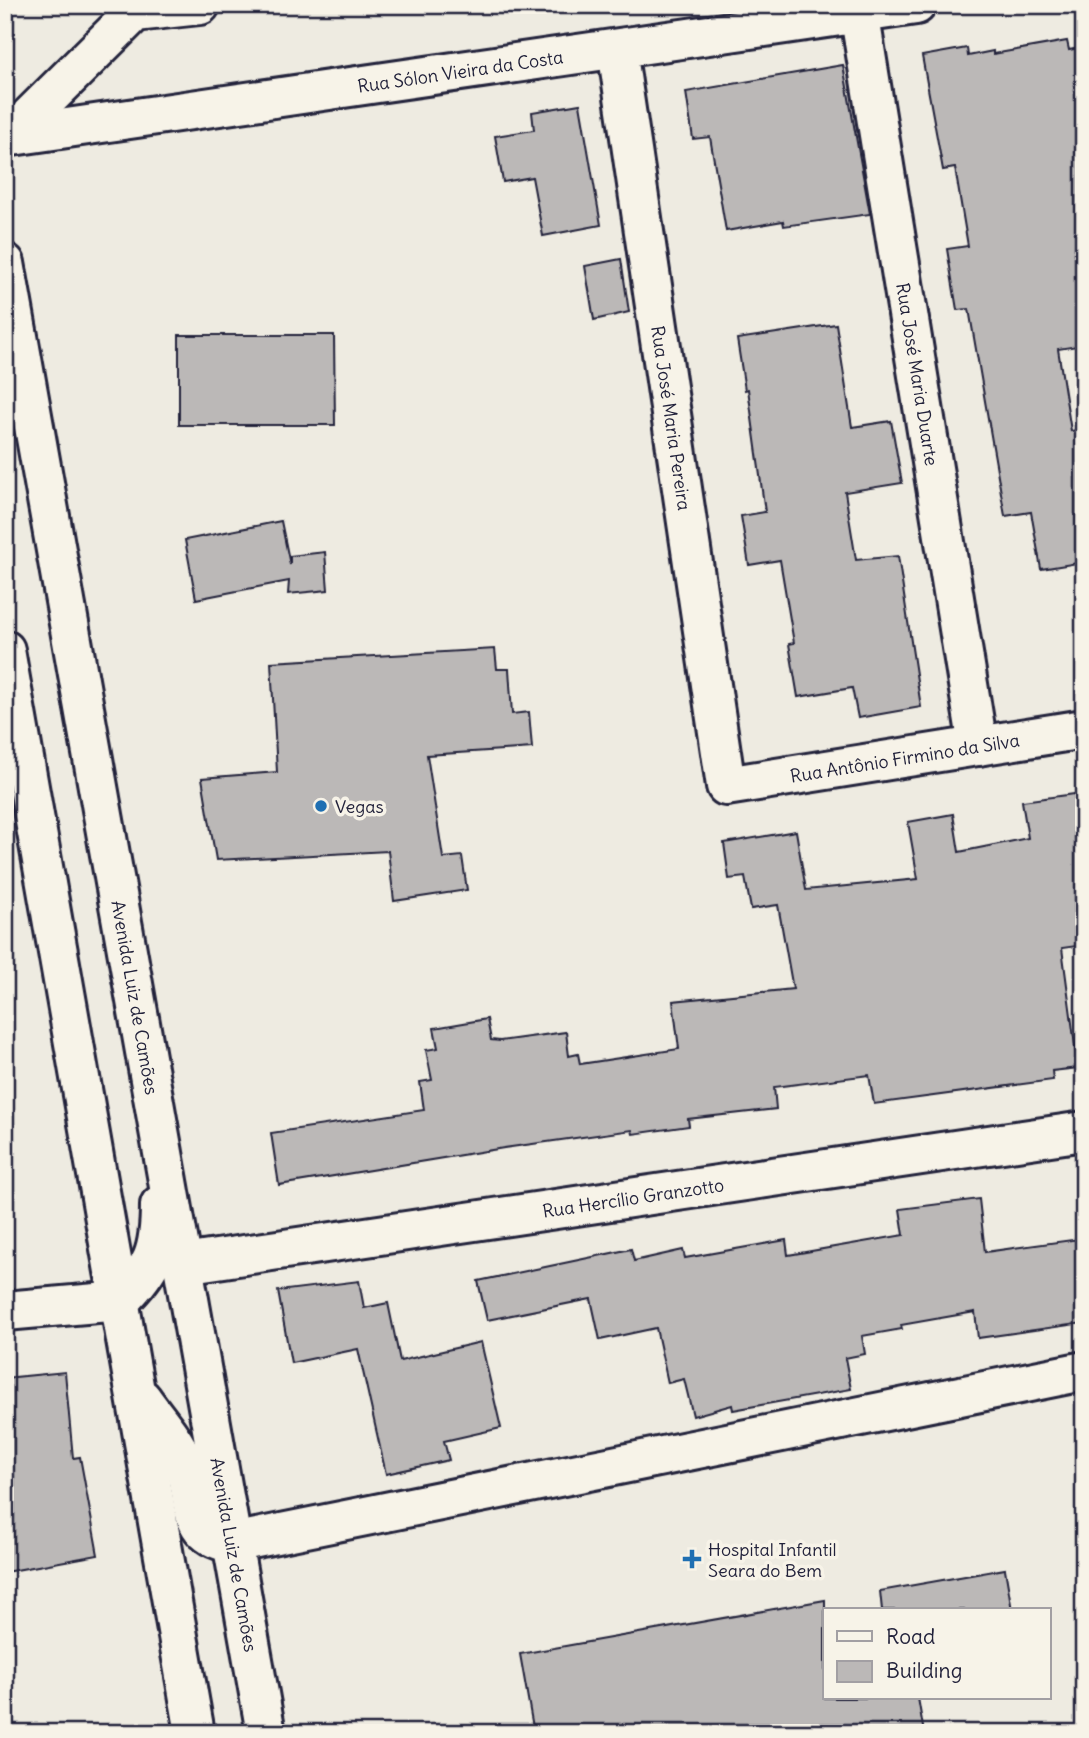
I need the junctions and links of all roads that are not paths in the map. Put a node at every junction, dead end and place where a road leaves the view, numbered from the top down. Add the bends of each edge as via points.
1 (200, 5) edge
2 (916, 5) edge
3 (135, 9) edge
4 (859, 9) edge
5 (617, 49) junction
6 (8, 137) edge
7 (5, 263) edge
8 (5, 650) edge
9 (1084, 729) edge
10 (978, 746) junction
11 (726, 786) joint
12 (120, 913) junction
13 (1084, 1131) edge
14 (183, 1264) junction
15 (120, 1301) junction
16 (5, 1311) edge
17 (1084, 1371) edge
18 (135, 1389) junction
19 (232, 1543) junction
20 (195, 1733) edge
21 (266, 1733) edge

1 - 3 street
2 - 4 street, Rua Sólon Vieira da Costa
3 - 6 street
4 - 5 street, Rua Sólon Vieira da Costa
4 - 10 street, Rua José Maria Duarte
5 - 6 street, Rua Sólon Vieira da Costa
5 - 11 street, Rua José Maria Pereira
7 - 12 street, Avenida Luiz de Camões
8 - 15 street
9 - 10 street, Rua Antônio Firmino da Silva
10 - 11 street, Rua Antônio Firmino da Silva
12 - 14 street, Avenida Luiz de Camões
12 - 15 street via 135,1064 160,1206 157,1246 147,1274
13 - 14 street, Rua Hercílio Granzotto
14 - 19 street, Avenida Luiz de Camões
15 - 16 street
15 - 18 street
17 - 19 street
18 - 19 street via 183,1458 196,1517 205,1533
18 - 20 street
19 - 21 street, Avenida Luiz de Camões

